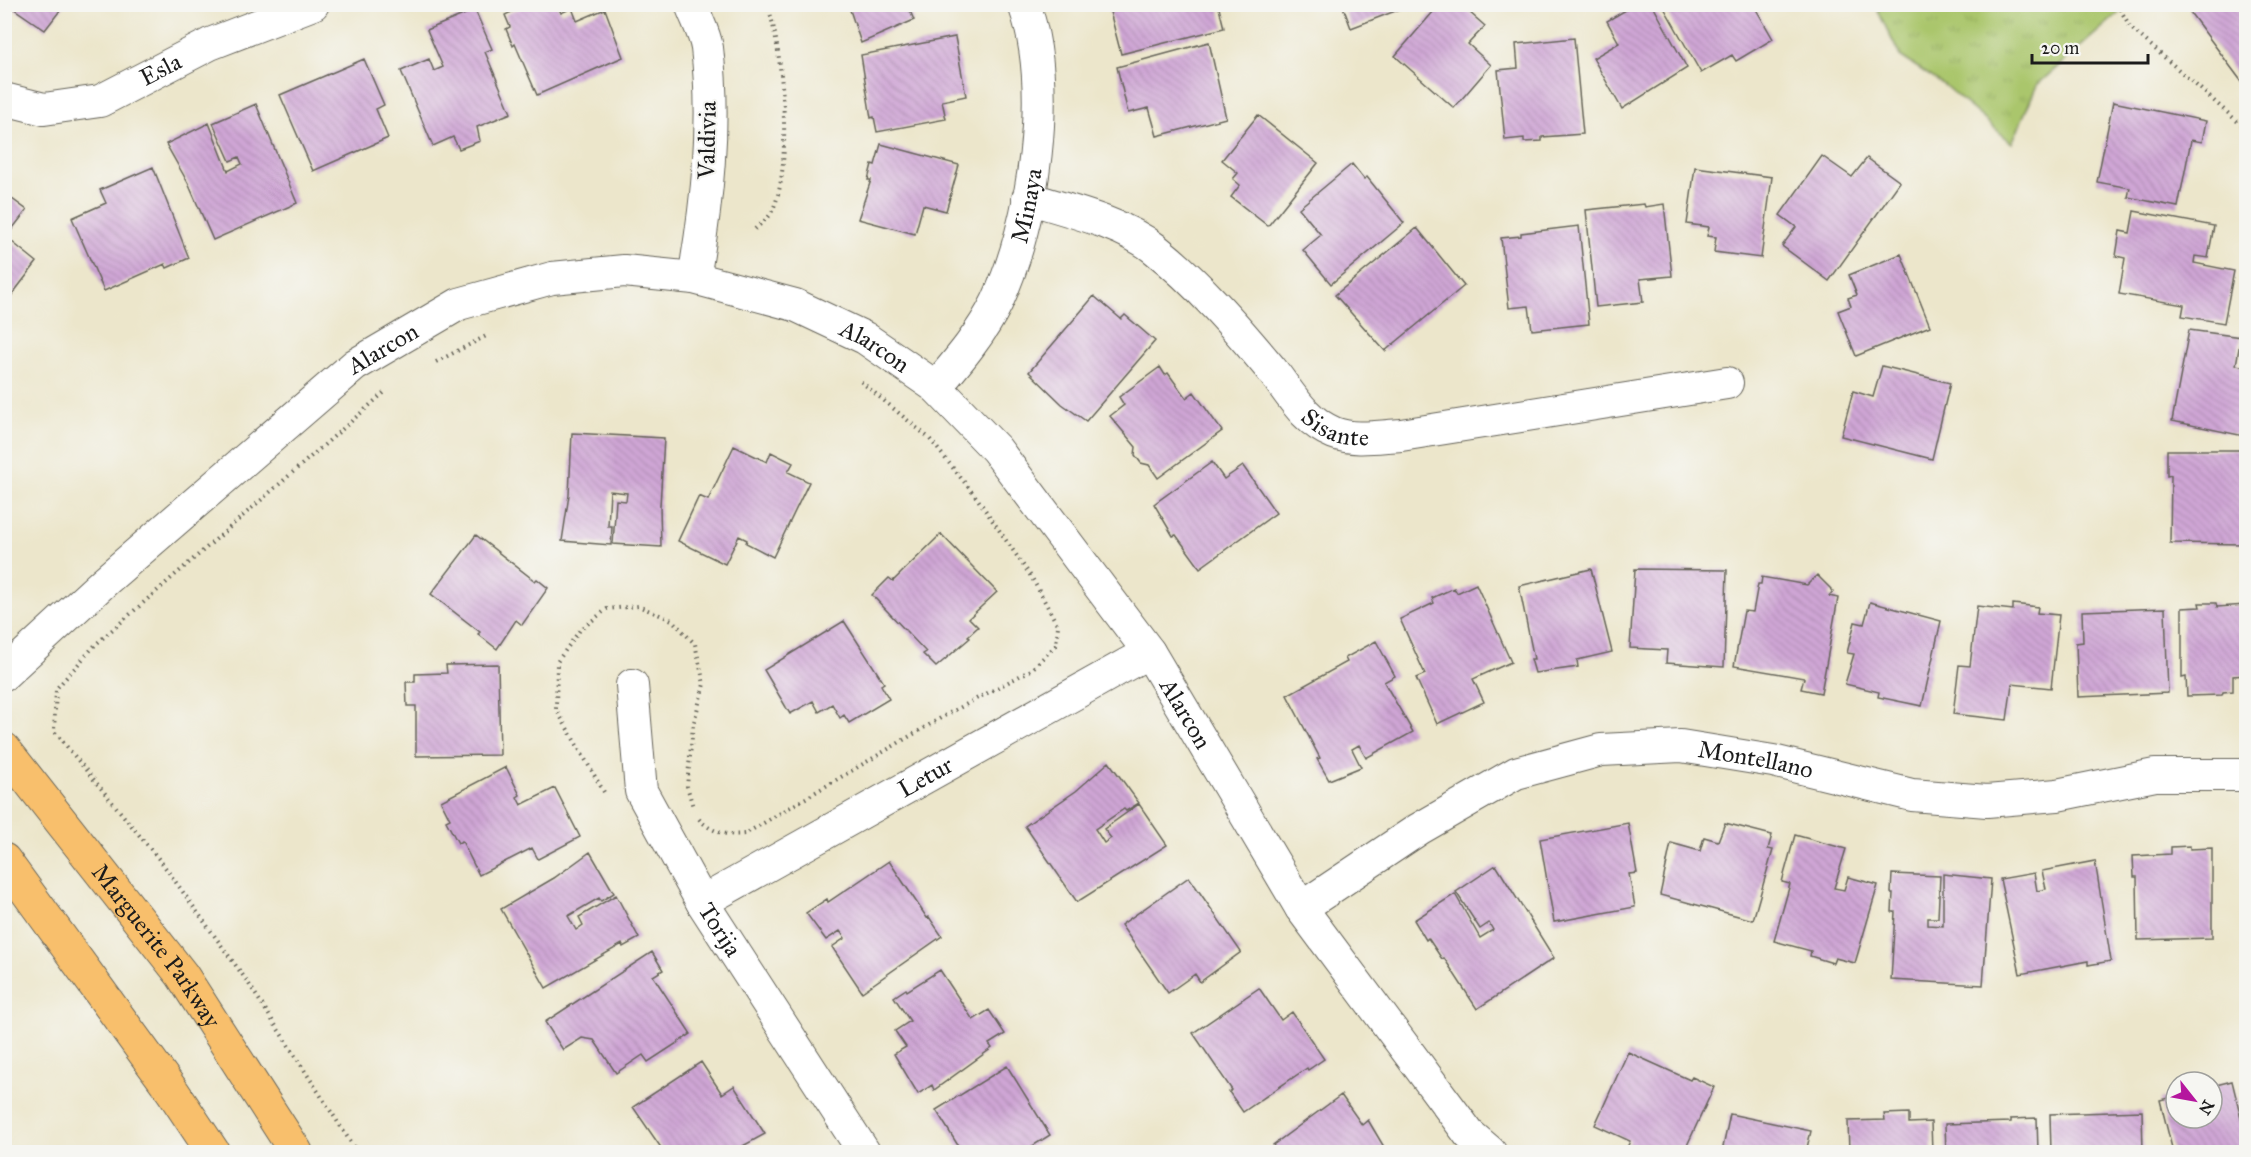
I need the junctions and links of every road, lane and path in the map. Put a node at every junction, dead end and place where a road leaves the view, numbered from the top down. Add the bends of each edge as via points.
1 (313, 4) edge
2 (691, 4) edge
3 (767, 4) edge
4 (1024, 4) edge
5 (2117, 4) edge
6 (4, 99) edge
7 (2247, 129) edge
8 (1028, 198) junction
9 (755, 229) dead end
10 (694, 278) junction
11 (494, 333) dead end
12 (434, 364) dead end
13 (854, 376) dead end
14 (1727, 383) dead end
15 (391, 386) dead end
16 (936, 387) junction
17 (1149, 652) junction
18 (4, 674) edge
19 (632, 685) dead end
20 (4, 749) edge
21 (2247, 775) edge
22 (608, 798) dead end
23 (4, 860) edge
24 (702, 902) junction
25 (1301, 908) junction
26 (213, 1152) edge
27 (296, 1152) edge
28 (357, 1152) edge
29 (864, 1152) edge
30 (1490, 1152) edge

1 - 6 street, Esla via 210,44 100,101 44,109
2 - 10 street, Valdivia via 706,46 710,134 705,209
3 - 9 path via 780,65 784,127 778,196 771,214
4 - 8 street, Minaya via 1032,28 1041,111
5 - 7 path via 2131,28
8 - 14 street, Sisante via 1075,212 1151,246 1228,320 1299,408 1335,434 1401,435
8 - 16 street, Minaya via 1014,255 996,303 969,347
10 - 16 street, Alarcon via 795,305 865,338
10 - 18 street, Alarcon via 624,271 552,278 459,304 355,365 105,581
11 - 12 path
13 - 22 path via 929,438 976,498 1032,578 1058,626 1056,645 1031,670 944,716 745,834 729,836 706,826 695,815 687,786 693,726 704,684 695,644 672,620 638,606 607,609 580,630 557,662 556,709
15 - 28 path via 96,644 56,689 54,710 54,731 162,863 248,981
16 - 17 street, Alarcon via 996,449
17 - 24 street, Letur
17 - 25 street, Alarcon
19 - 24 street, Torija via 641,791
20 - 27 main road, Marguerite Parkway via 182,975
21 - 25 street, Montellano via 2155,776 2057,795 1987,801 1912,795 1773,761 1681,746 1601,750 1516,773 1419,829
23 - 26 main road
24 - 29 street, Torija
25 - 30 street, Alarcon via 1469,1134

